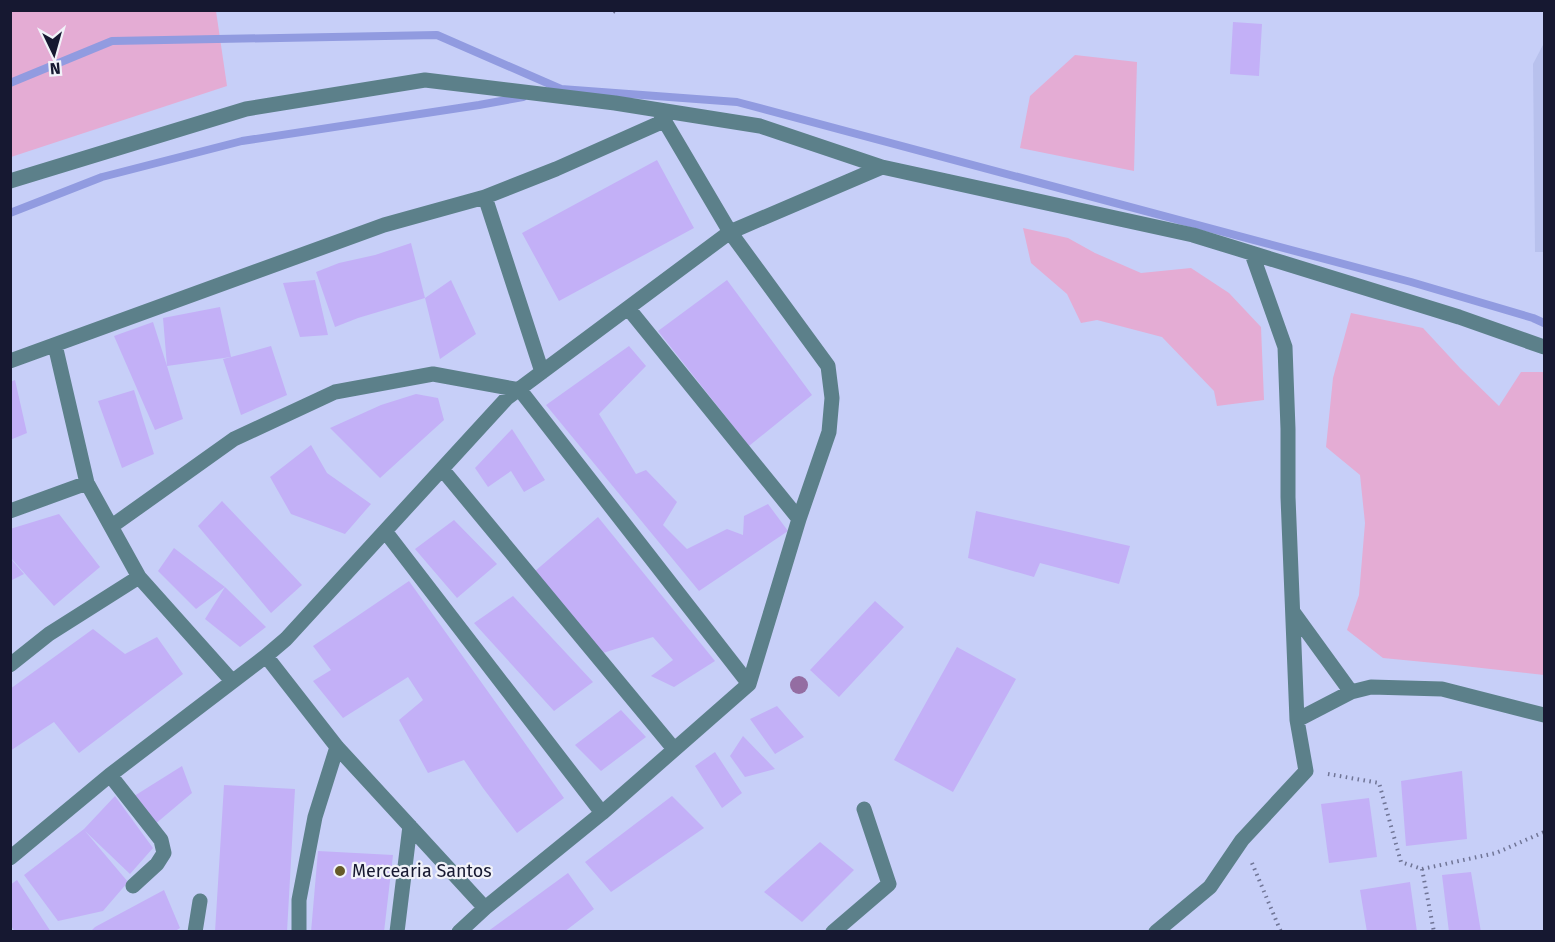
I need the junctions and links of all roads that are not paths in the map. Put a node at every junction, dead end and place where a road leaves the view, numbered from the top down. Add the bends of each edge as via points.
1 (661, 116) junction
2 (882, 167) junction
3 (10, 181) edge
4 (485, 197) junction
5 (730, 232) junction
6 (1252, 254) junction
7 (628, 308) junction
8 (55, 345) junction
9 (1545, 347) edge
10 (10, 361) edge
11 (542, 372) junction
12 (520, 390) junction
13 (442, 469) junction
14 (87, 483) junction
15 (10, 511) edge
16 (799, 519) junction
17 (112, 526) junction
18 (385, 531) junction
19 (139, 577) junction
20 (1293, 612) junction
21 (266, 656) junction
22 (10, 665) edge
23 (232, 681) junction
24 (749, 684) junction
25 (1351, 692) junction
26 (1545, 715) edge
27 (1297, 720) junction
28 (337, 747) junction
29 (674, 749) junction
30 (110, 775) junction
31 (864, 809) dead end
32 (602, 813) junction
33 (410, 826) junction
34 (13, 850) edge
35 (133, 886) dead end
36 (200, 901) dead end
37 (485, 908) junction
38 (195, 932) edge
39 (299, 932) edge
40 (397, 932) edge
41 (459, 932) edge
42 (833, 932) edge
43 (1156, 932) edge

1 - 2 street via 760,126
1 - 3 street via 615,103 425,80 246,109
1 - 4 street via 556,169
1 - 5 street
2 - 5 street
2 - 6 street via 1193,235
4 - 8 street via 384,225
4 - 11 street
5 - 7 street
5 - 16 street via 828,366 832,398 829,432
6 - 9 street
6 - 20 street via 1285,347
7 - 11 street
7 - 16 street
8 - 10 street
8 - 14 street
11 - 12 street
12 - 13 street via 507,398
12 - 17 street via 433,374 335,392 234,439
12 - 24 street
13 - 18 street
13 - 29 street
14 - 15 street
14 - 17 street
16 - 24 street
17 - 19 street
18 - 21 street
18 - 32 street
19 - 22 street via 49,634
19 - 23 street
20 - 25 street
20 - 27 street
21 - 23 street
21 - 28 street
23 - 30 street
24 - 29 street
25 - 26 street via 1371,687 1442,688
25 - 27 street
27 - 43 street via 1306,771 1242,840 1210,887
28 - 33 street
28 - 39 street via 315,817 299,900
29 - 32 street
30 - 34 street
30 - 35 street via 161,840 164,853
31 - 42 street via 889,884
32 - 37 street
33 - 37 street
33 - 40 street
36 - 38 street
37 - 41 street

